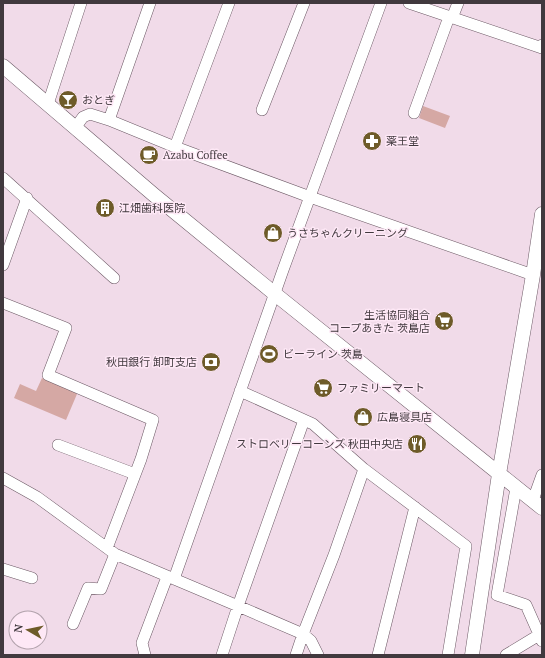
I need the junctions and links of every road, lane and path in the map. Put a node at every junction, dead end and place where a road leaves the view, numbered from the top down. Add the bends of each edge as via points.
1 (81, 3) edge
2 (150, 3) edge
3 (229, 3) edge
4 (304, 3) edge
5 (381, 3) edge
6 (409, 3) edge
7 (458, 3) edge
8 (450, 18) junction
9 (542, 45) edge
10 (3, 66) edge
11 (48, 104) junction
12 (262, 110) dead end
13 (414, 113) dead end
14 (109, 120) junction
15 (75, 128) junction
16 (175, 147) junction
17 (3, 178) edge
18 (310, 197) junction
19 (27, 198) junction
20 (542, 214) edge
21 (3, 265) edge
22 (538, 277) edge
23 (114, 278) dead end
24 (275, 294) junction
25 (3, 303) edge
26 (240, 391) junction
27 (304, 420) junction
28 (58, 445) dead end
29 (364, 469) junction
30 (135, 474) junction
31 (500, 474) junction
32 (542, 474) edge
33 (3, 478) edge
34 (516, 488) junction
35 (537, 504) edge
36 (415, 507) junction
37 (111, 551) junction
38 (3, 569) edge
39 (32, 578) dead end
40 (170, 578) junction
41 (238, 606) junction
42 (73, 624) dead end
43 (303, 634) junction
44 (541, 638) edge
45 (145, 655) edge
46 (222, 655) edge
47 (296, 655) edge
48 (318, 655) edge
49 (378, 655) edge
50 (448, 655) edge
51 (472, 655) edge
52 (506, 655) edge

1 - 11 street
2 - 14 street
3 - 16 street
4 - 12 street
5 - 18 street
6 - 8 street
7 - 8 street
8 - 9 street via 542,48
8 - 13 street
10 - 11 street
11 - 15 street
14 - 15 street via 90,114 83,117
14 - 16 street
15 - 24 street
16 - 18 street
17 - 19 street
18 - 22 street
18 - 24 street
19 - 21 street
19 - 23 street
20 - 22 street
22 - 31 street
24 - 26 street
24 - 31 street
25 - 30 street via 66,328 48,375 154,420
26 - 27 street
26 - 40 street
27 - 29 street via 313,424
27 - 41 street
28 - 30 street
29 - 36 street
29 - 43 street
30 - 37 street
31 - 34 street
31 - 51 street
32 - 35 street
33 - 37 street via 37,497
34 - 35 street
34 - 44 street via 497,595 526,605
36 - 49 street
36 - 50 street via 466,546
37 - 40 street
37 - 42 street via 101,589 88,588
38 - 39 street
40 - 41 street
40 - 45 street via 142,643
41 - 43 street
41 - 46 street
43 - 47 street
43 - 48 street via 311,641
44 - 52 street

